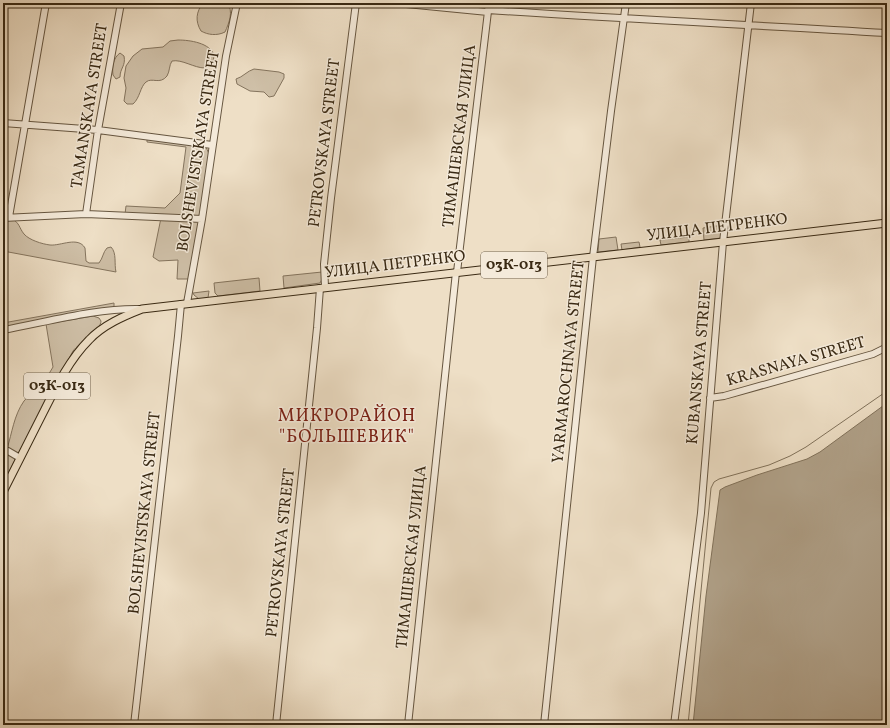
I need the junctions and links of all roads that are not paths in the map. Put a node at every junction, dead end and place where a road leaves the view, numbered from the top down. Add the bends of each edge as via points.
1 (46, 3) edge
2 (121, 3) edge
3 (236, 3) edge
4 (356, 3) edge
5 (396, 3) edge
6 (489, 3) edge
7 (626, 3) edge
8 (751, 3) edge
9 (488, 11) junction
10 (624, 19) junction
11 (749, 25) junction
12 (887, 33) edge
13 (3, 123) edge
14 (26, 125) junction
15 (98, 130) junction
16 (212, 145) junction
17 (86, 214) junction
18 (6, 217) edge
19 (202, 219) junction
20 (887, 223) edge
21 (723, 242) junction
22 (593, 257) junction
23 (456, 272) junction
24 (322, 288) junction
25 (184, 304) junction
26 (142, 309) junction
27 (103, 312) junction
28 (114, 322) junction
29 (3, 330) edge
30 (887, 348) edge
31 (710, 398) junction
32 (3, 450) edge
33 (20, 458) junction
34 (3, 492) edge
35 (134, 725) edge
36 (276, 725) edge
37 (408, 725) edge
38 (544, 725) edge
39 (674, 725) edge

1 - 14 street
2 - 15 street, TAMANSKAYA STREET
3 - 16 street, BOLSHEVISTSKAYA STREET
4 - 24 street, PETROVSKAYA STREET
5 - 9 street
6 - 9 street, ТИМАШЕВСКАЯ УЛИЦА
7 - 10 street, YARMAROCHNAYA STREET
8 - 11 street, KUBANSKAYA STREET
9 - 10 street
9 - 23 street, ТИМАШЕВСКАЯ УЛИЦА
10 - 11 street
10 - 22 street, YARMAROCHNAYA STREET
11 - 12 street
11 - 21 street, KUBANSKAYA STREET
13 - 14 street
14 - 15 street
14 - 18 street
15 - 16 street
15 - 17 street, TAMANSKAYA STREET
16 - 19 street, BOLSHEVISTSKAYA STREET
17 - 18 street
17 - 19 street
19 - 25 street, BOLSHEVISTSKAYA STREET
20 - 21 main road, УЛИЦА ПЕТРЕНКО / 03К-013
21 - 22 main road, УЛИЦА ПЕТРЕНКО / 03К-013
21 - 31 street, KUBANSKAYA STREET
22 - 23 main road, УЛИЦА ПЕТРЕНКО / 03К-013
22 - 38 street, YARMAROCHNAYA STREET
23 - 24 main road, УЛИЦА ПЕТРЕНКО / 03К-013
23 - 37 street, ТИМАШЕВСКАЯ УЛИЦА
24 - 25 main road, УЛИЦА ПЕТРЕНКО / 03К-013
24 - 36 street, PETROVSKAYA STREET
25 - 26 main road, УЛИЦА ПЕТРЕНКО / 03К-013
25 - 35 street, BOLSHEVISTSKAYA STREET via 178,336
26 - 27 street, УЛИЦА ПЕТРЕНКО
26 - 28 main road, 03К-013
27 - 28 street
27 - 29 street, УЛИЦА ПЕТРЕНКО
28 - 33 main road, 03К-013 via 90,339 70,364
30 - 31 street, KRASNAYA STREET
31 - 39 street, KUBANSKAYA STREET via 701,513
32 - 33 street
33 - 34 main road, 03К-013

